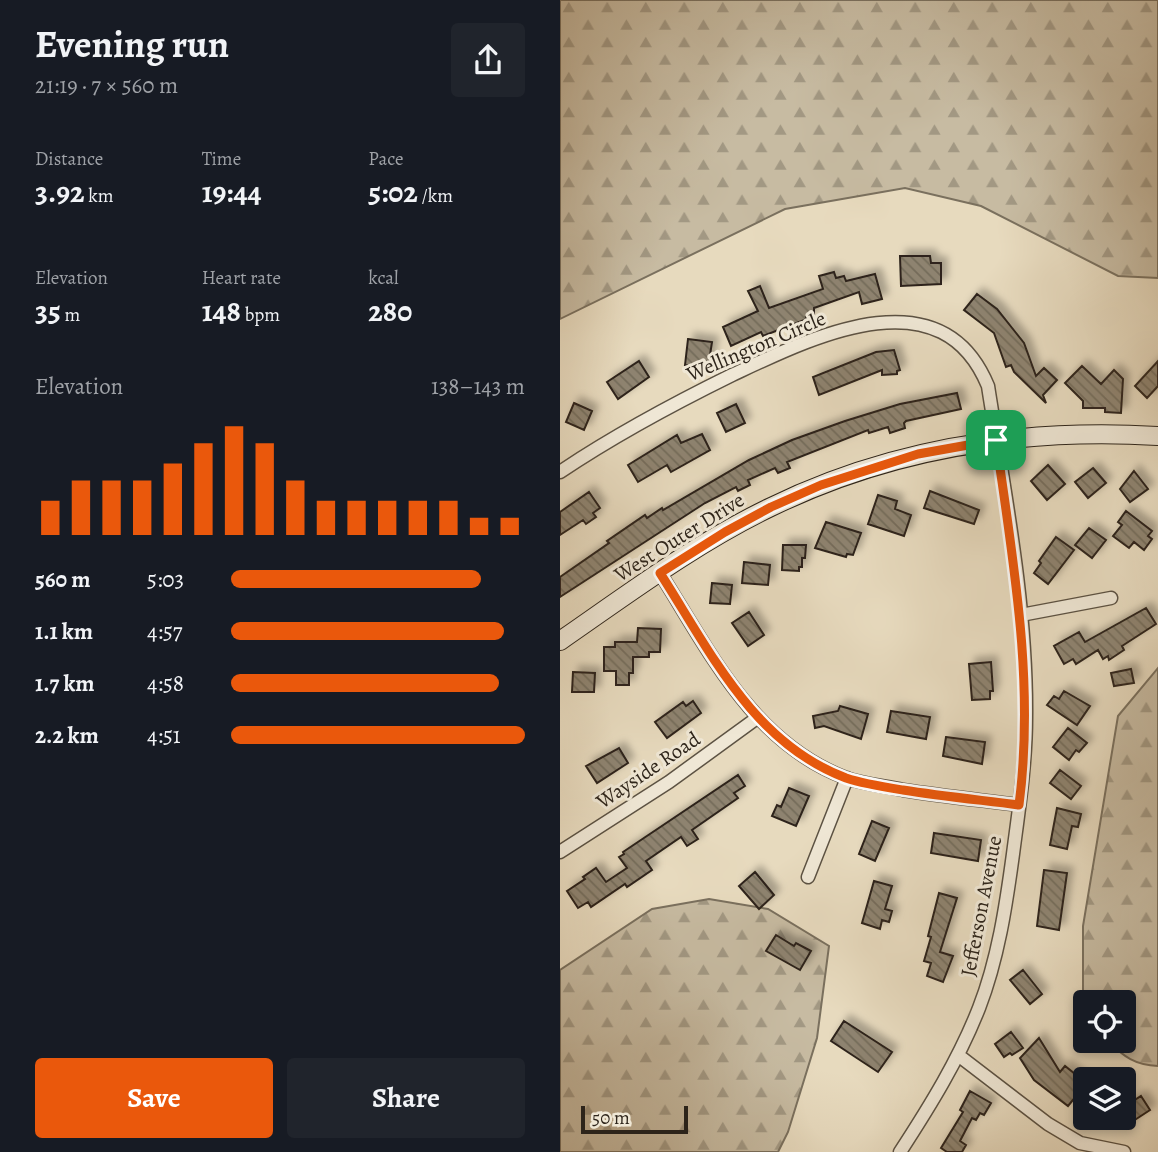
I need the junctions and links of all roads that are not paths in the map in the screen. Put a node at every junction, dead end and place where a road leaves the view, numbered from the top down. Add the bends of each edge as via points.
1 (1158, 436) edge
2 (996, 440) junction
3 (560, 472) edge
4 (660, 573) junction
5 (1111, 598) dead end
6 (1021, 615) junction
7 (560, 641) edge
8 (757, 718) junction
9 (847, 778) junction
10 (1019, 805) junction
11 (560, 852) edge
12 (808, 877) dead end
13 (958, 1055) junction
14 (1078, 1148) edge
15 (900, 1152) edge
16 (1124, 1152) edge

1 - 2 street, West Outer Drive via 1059,433
2 - 3 street, Wellington Circle via 988,386 966,348 937,329 902,322 864,323 782,352 680,400
2 - 4 street, West Outer Drive via 918,454 821,485 736,526
2 - 6 street, Jefferson Avenue
4 - 7 street, West Outer Drive
4 - 8 street
5 - 6 street
6 - 10 street, Jefferson Avenue via 1026,719
8 - 9 street via 812,762
8 - 11 street, Wayside Road
9 - 10 street
9 - 12 street
10 - 13 street, Jefferson Avenue via 997,948 979,1008
13 - 14 street
13 - 15 street, Jefferson Avenue
14 - 16 street

